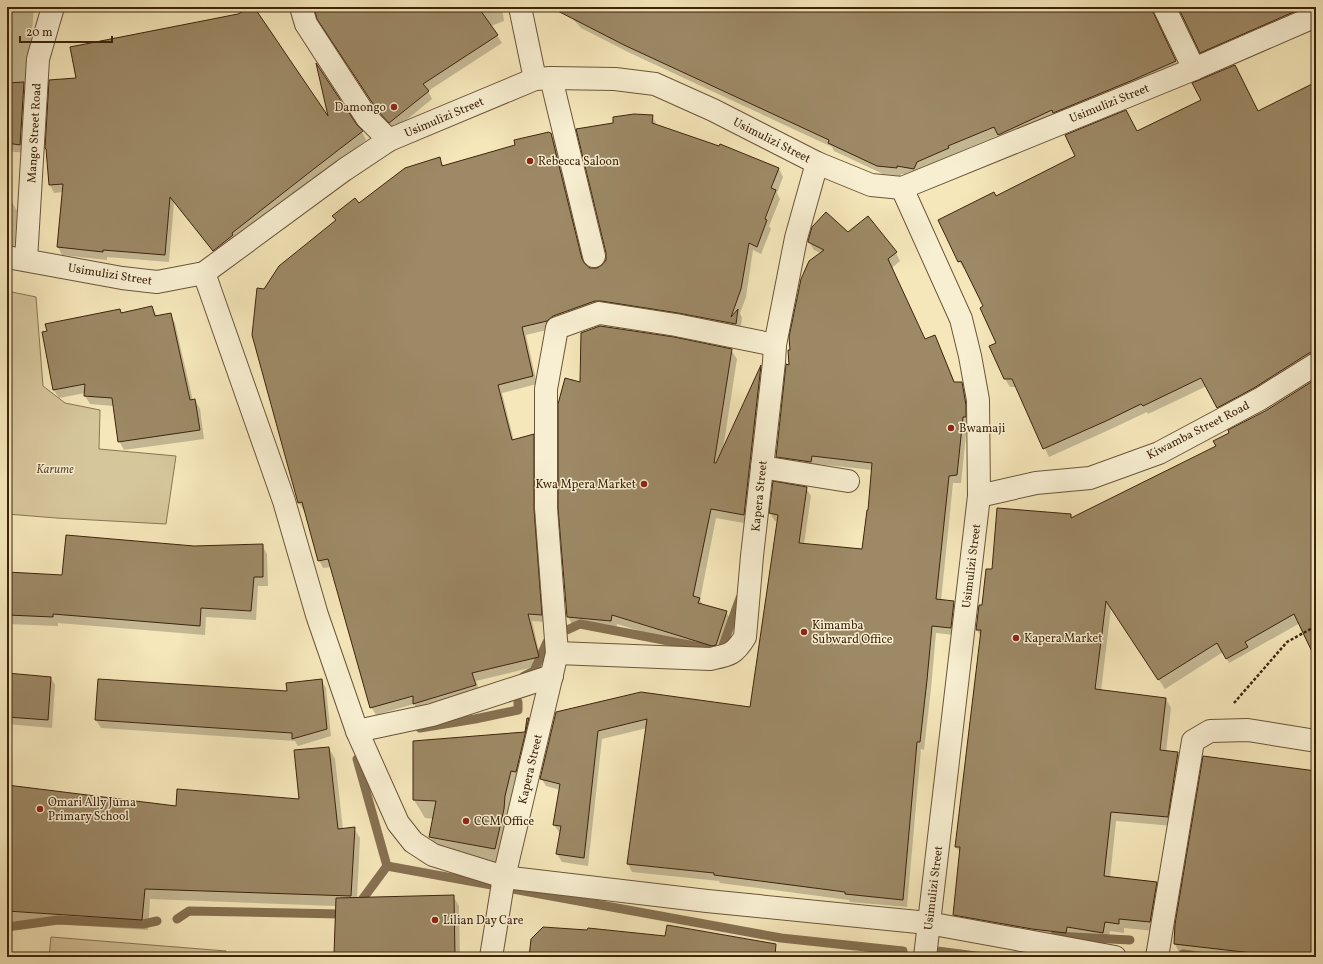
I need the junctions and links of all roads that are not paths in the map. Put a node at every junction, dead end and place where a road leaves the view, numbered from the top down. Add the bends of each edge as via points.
1 (53, 7) edge
2 (301, 7) edge
3 (520, 7) edge
4 (1164, 7) edge
5 (1316, 16) edge
6 (1194, 69) junction
7 (543, 78) junction
8 (389, 140) junction
9 (817, 163) junction
10 (902, 188) junction
11 (594, 256) dead end
12 (17, 259) edge
13 (204, 273) junction
14 (775, 344) junction
15 (1316, 364) edge
16 (762, 467) junction
17 (848, 481) dead end
18 (980, 496) junction
19 (557, 653) junction
20 (552, 676) junction
21 (357, 731) junction
22 (1316, 741) edge
23 (504, 877) junction
24 (928, 924) junction
25 (491, 957) edge
26 (925, 957) edge
27 (1115, 957) edge
28 (1157, 957) edge

1 - 12 street, Mango Street Road via 38,59
2 - 8 street via 306,24 367,118
3 - 7 street
4 - 6 street
5 - 6 street, Usimulizi Street
6 - 10 street, Usimulizi Street
7 - 8 street, Usimulizi Street
7 - 9 street, Usimulizi Street via 615,79 655,84 713,110
7 - 11 street
8 - 13 street, Usimulizi Street
9 - 10 street, Usimulizi Street via 871,185
9 - 14 street, Kapera Street via 796,238
10 - 18 street, Usimulizi Street via 961,319 978,400
12 - 13 street, Usimulizi Street via 157,282
13 - 21 street via 284,501 317,615
14 - 16 street, Kapera Street
14 - 19 street, Kapera Street via 600,313 557,328 546,389 546,508
15 - 18 street, Kiwamba Street Road via 1260,399 1158,453 1090,478 1036,483
16 - 17 street
16 - 19 street, Kapera Street via 745,637 739,646 728,655 710,658
18 - 24 street, Usimulizi Street
19 - 20 street, Kapera Street
20 - 21 street via 432,715
20 - 23 street, Kapera Street
21 - 23 street via 398,823 413,842 433,855
22 - 28 street via 1248,730 1210,731 1193,741
23 - 24 street
23 - 25 street, Kapera Street
24 - 26 street, Usimulizi Street
24 - 27 street

